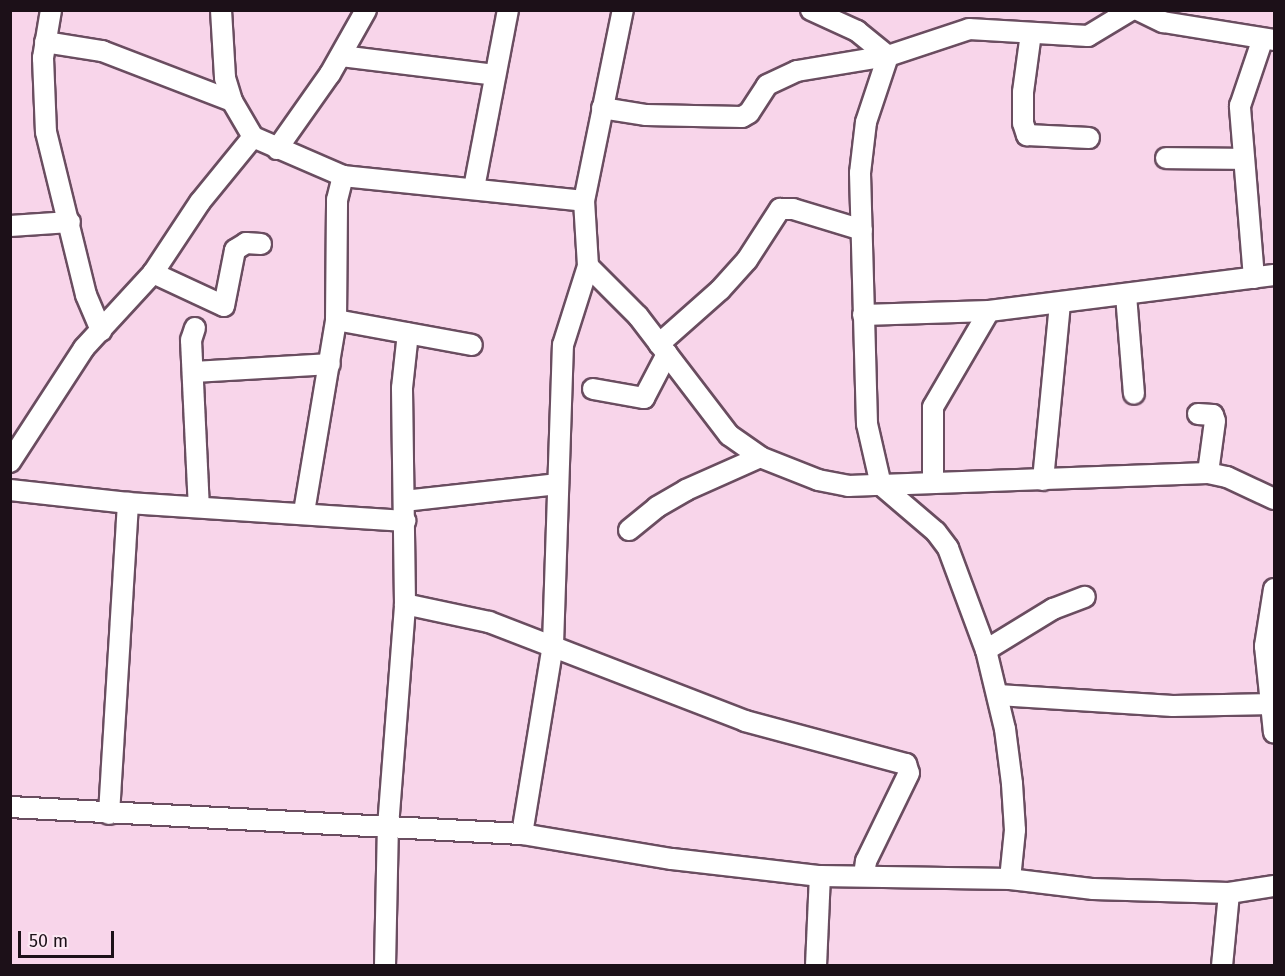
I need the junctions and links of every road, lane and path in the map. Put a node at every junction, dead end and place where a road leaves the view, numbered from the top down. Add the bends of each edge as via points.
1 (51, 10) edge
2 (221, 10) edge
3 (366, 10) edge
4 (508, 10) edge
5 (623, 10) edge
6 (812, 10) edge
7 (1131, 10) edge
8 (1138, 10) edge
9 (1164, 16) edge
10 (1031, 33) junction
11 (1268, 40) edge
12 (45, 42) junction
13 (341, 56) junction
14 (888, 56) junction
15 (495, 75) junction
16 (232, 101) junction
17 (602, 108) junction
18 (253, 137) junction
19 (1089, 138) dead end
20 (277, 149) junction
21 (1166, 158) dead end
22 (1244, 159) junction
23 (343, 176) junction
24 (474, 188) junction
25 (584, 201) junction
26 (70, 222) junction
27 (10, 226) edge
28 (862, 230) junction
29 (261, 244) dead end
30 (588, 266) junction
31 (153, 273) junction
32 (1275, 275) edge
33 (1254, 278) junction
34 (1126, 295) junction
35 (1060, 304) junction
36 (989, 311) junction
37 (863, 315) junction
38 (336, 320) junction
39 (195, 328) dead end
40 (101, 331) junction
41 (408, 333) junction
42 (472, 345) dead end
43 (663, 349) junction
44 (330, 364) junction
45 (195, 372) junction
46 (593, 389) dead end
47 (1134, 393) dead end
48 (1198, 414) dead end
49 (760, 457) junction
50 (10, 462) edge
51 (1208, 473) junction
52 (1044, 480) junction
53 (933, 482) junction
54 (558, 484) junction
55 (880, 485) junction
56 (10, 490) edge
57 (1275, 499) edge
58 (404, 501) junction
59 (128, 503) junction
60 (199, 507) junction
61 (304, 512) junction
62 (405, 521) junction
63 (629, 530) dead end
64 (1275, 589) edge
65 (1084, 597) dead end
66 (405, 604) junction
67 (553, 645) junction
68 (986, 650) junction
69 (998, 695) junction
70 (1272, 705) edge
71 (1275, 734) edge
72 (10, 807) edge
73 (109, 814) junction
74 (388, 827) junction
75 (522, 834) junction
76 (864, 875) junction
77 (820, 876) junction
78 (1010, 879) junction
79 (1275, 886) edge
80 (1229, 893) junction
81 (385, 966) edge
82 (816, 966) edge
83 (1222, 966) edge

1 - 12 street
2 - 16 street via 225,78
3 - 13 street
4 - 15 street
5 - 17 street
6 - 14 street via 857,31
7 - 10 street via 1088,36
8 - 9 street
9 - 11 street
10 - 14 street via 969,29
10 - 19 street via 1023,92 1027,135
11 - 22 street via 1240,106
12 - 16 street via 102,51
12 - 26 street via 46,132
13 - 15 street
13 - 20 street
14 - 17 street via 779,76 742,117 646,116
14 - 28 street via 861,146
15 - 24 street
16 - 18 street
17 - 25 street
18 - 20 street
18 - 31 street via 200,202
20 - 23 street
21 - 22 street
22 - 33 street
23 - 24 street
23 - 38 street via 337,200
24 - 25 street
25 - 30 street
26 - 27 street
26 - 40 street via 87,295
28 - 37 street
28 - 43 street via 793,209 780,209 747,260
29 - 31 street via 246,243 235,249 224,306
30 - 43 street via 610,284
30 - 54 street via 563,345
31 - 40 street
32 - 33 street
33 - 34 street
34 - 35 street
34 - 47 street
35 - 36 street
35 - 52 street
36 - 37 street
36 - 53 street via 933,407
37 - 55 street via 867,424
38 - 41 street
38 - 44 street
39 - 45 street via 191,340
40 - 50 street via 84,348
41 - 42 street
41 - 58 street via 402,388
43 - 46 street via 644,398
43 - 49 street via 729,435
44 - 45 street
44 - 61 street
45 - 60 street
48 - 51 street via 1213,415 1215,421
49 - 55 street via 818,480 848,486
49 - 63 street via 686,490
51 - 52 street
51 - 57 street via 1227,477
52 - 53 street
53 - 55 street
54 - 58 street
54 - 67 street
55 - 68 street via 936,532 948,548
56 - 59 street
58 - 62 street
59 - 60 street
59 - 73 street
60 - 61 street
61 - 62 street
62 - 66 street
64 - 70 street via 1265,646
65 - 68 street via 1053,609
66 - 67 street via 489,621
66 - 74 street
67 - 75 street
67 - 76 street via 745,721 906,764 909,773 866,861
68 - 69 street
69 - 70 street via 1118,704
69 - 78 street via 1012,784
70 - 71 street
72 - 73 street
73 - 74 street
74 - 75 street
74 - 81 street
75 - 77 street via 672,859
76 - 77 street
76 - 78 street
77 - 82 street
78 - 80 street via 1093,889
79 - 80 street
80 - 83 street

